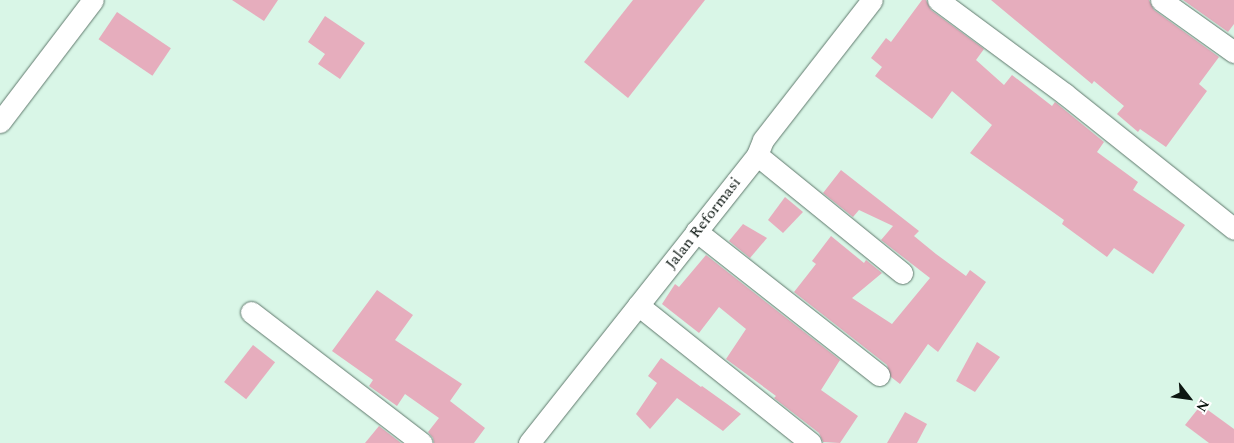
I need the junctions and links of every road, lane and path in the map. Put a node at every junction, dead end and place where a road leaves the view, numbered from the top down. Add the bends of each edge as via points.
1 (92, 0) edge
2 (872, 0) edge
3 (938, 0) edge
4 (1161, 0) edge
5 (1234, 52) edge
6 (0, 122) edge
7 (757, 155) junction
8 (1234, 229) edge
9 (696, 231) junction
10 (902, 273) dead end
11 (638, 305) junction
12 (251, 312) dead end
13 (878, 375) dead end
14 (422, 443) edge
15 (529, 443) edge
16 (811, 443) edge

1 - 6 street
2 - 7 street, Jalan Reformasi via 763,140
3 - 8 street via 1065,94
4 - 5 street
7 - 9 street, Jalan Reformasi
7 - 10 street
9 - 11 street, Jalan Reformasi
9 - 13 street
11 - 15 street, Jalan Reformasi
11 - 16 street
12 - 14 street

